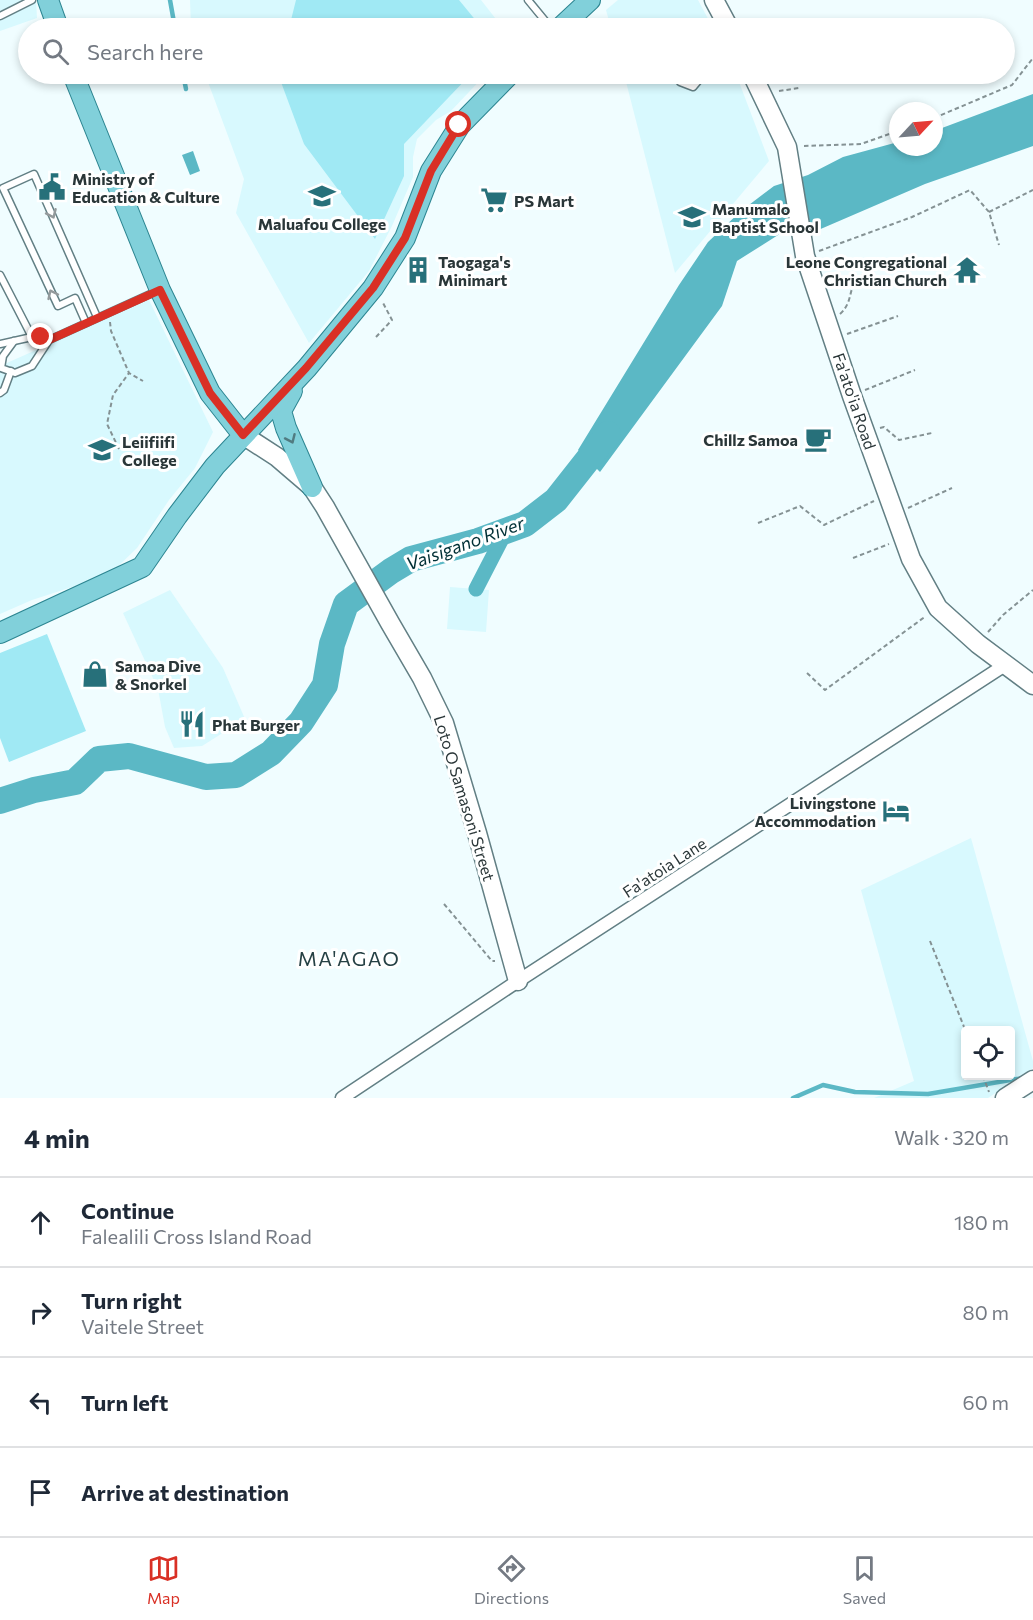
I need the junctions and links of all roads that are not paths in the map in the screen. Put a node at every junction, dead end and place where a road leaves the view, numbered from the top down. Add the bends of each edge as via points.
1 (32, 0) edge
2 (48, 0) edge
3 (528, 0) edge
4 (590, 0) edge
5 (714, 0) edge
6 (0, 16) edge
7 (54, 18) edge
8 (543, 18) edge
9 (571, 18) edge
10 (724, 18) edge
11 (77, 84) edge
12 (500, 84) edge
13 (756, 84) edge
14 (0, 275) edge
15 (160, 290) junction
16 (97, 317) junction
17 (86, 322) junction
18 (32, 336) junction
19 (14, 340) junction
20 (49, 340) junction
21 (0, 344) edge
22 (306, 368) junction
23 (11, 371) junction
24 (0, 393) edge
25 (243, 435) junction
26 (312, 487) junction
27 (0, 633) edge
28 (1005, 665) junction
29 (1033, 685) edge
30 (518, 981) junction
31 (1031, 1085) edge
32 (342, 1098) edge
33 (1005, 1098) edge

1 - 6 lane
2 - 7 main road
3 - 8 lane
4 - 9 main road
5 - 10 main road
11 - 15 main road
12 - 22 main road via 459,125 431,171 405,238 373,288
13 - 28 main road, Fa'ato'ia Road via 788,151 804,251 903,538 938,608
14 - 18 lane
15 - 16 lane
15 - 25 main road via 210,393
16 - 17 lane
17 -> 16 lane via 75,298 58,306 3,188 34,174
17 - 20 lane
18 - 19 lane
18 - 20 lane
19 - 21 lane
19 - 23 lane via 3,356 1,368
20 - 23 lane via 32,366
22 - 25 main road
22 -> 26 main road via 281,411
23 - 24 lane
25 - 26 main road
25 - 27 main road via 215,466 142,567
26 - 30 main road, Loto O Samasoni Street via 444,723
28 - 29 main road, Fa'ato'ia Road
28 - 30 street, Fa'atoia Lane
30 - 32 street, Fa'atoia Lane
31 - 33 main road

